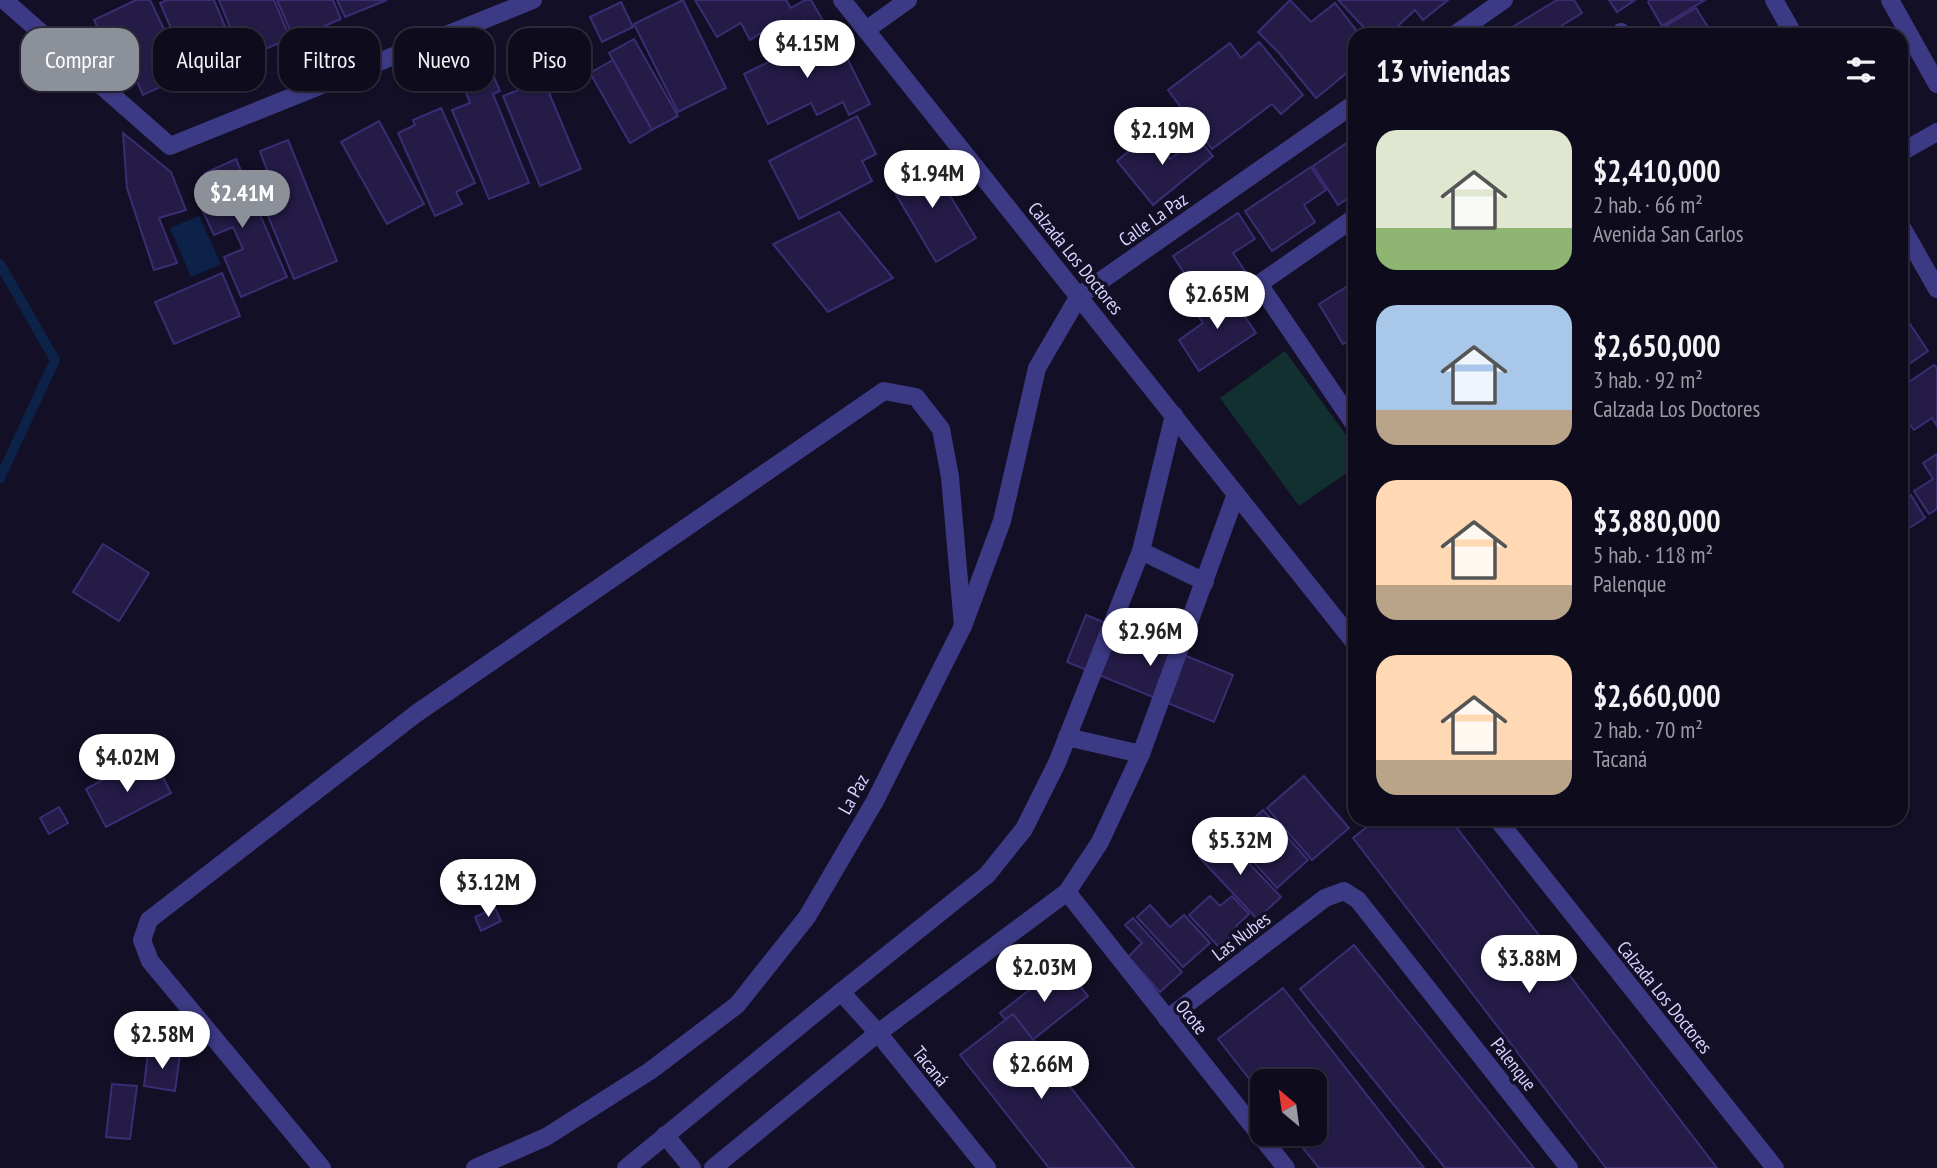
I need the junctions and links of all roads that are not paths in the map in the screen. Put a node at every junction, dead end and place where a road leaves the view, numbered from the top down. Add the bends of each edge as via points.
1 (4, 0) edge
2 (533, 0) edge
3 (842, 0) edge
4 (908, 0) edge
5 (1504, 0) edge
6 (1774, 0) edge
7 (1890, 0) edge
8 (1464, 28) edge
9 (1790, 28) edge
10 (1906, 28) edge
11 (866, 30) junction
12 (1908, 32) edge
13 (1937, 84) edge
14 (1348, 108) edge
15 (1937, 132) edge
16 (1908, 148) edge
17 (1348, 222) edge
18 (1908, 238) edge
19 (1937, 289) edge
20 (1079, 296) junction
21 (1348, 410) edge
22 (1174, 415) junction
23 (1236, 494) junction
24 (1141, 551) junction
25 (1205, 582) junction
26 (963, 626) junction
27 (1348, 634) edge
28 (1067, 737) junction
29 (1141, 754) junction
30 (1503, 826) edge
31 (1344, 891) joint
32 (1067, 892) junction
33 (841, 992) junction
34 (1167, 1019) junction
35 (878, 1033) junction
36 (665, 1135) junction
37 (322, 1168) edge
38 (475, 1168) edge
39 (626, 1168) edge
40 (692, 1168) edge
41 (713, 1168) edge
42 (987, 1168) edge
43 (1286, 1168) edge
44 (1569, 1168) edge
45 (1775, 1168) edge

1 - 2 street via 170,146
3 - 11 street, Calzada Los Doctores
4 - 11 street
5 - 8 street
6 - 9 street
7 - 10 street
11 - 20 street, Calzada Los Doctores
12 - 13 street
14 - 20 street, Calle La Paz
15 - 16 street
17 - 21 street via 1259,284
18 - 19 street
20 - 22 street, Calzada Los Doctores
20 - 26 street, La Paz via 1037,368 1002,521
22 - 23 street, Calzada Los Doctores
22 - 24 street
23 - 25 street
23 - 27 street, Calzada Los Doctores
24 - 25 street
24 - 28 street
25 - 29 street
26 - 37 street via 950,477 940,429 916,397 884,391 417,713 149,920 142,940 150,961
26 - 38 street, La Paz via 875,801 807,917 737,1005 650,1071 558,1129
28 - 29 street
28 - 33 street via 1024,829 987,876
29 - 32 street via 1100,842
30 - 45 street, Calzada Los Doctores
31 - 34 street, Las Nubes via 1325,898
31 - 44 street, Palenque via 1358,900
32 - 34 street, Ocote
32 - 35 street
33 - 35 street, Tacaná
33 - 36 street
34 - 43 street, Ocote
35 - 41 street
35 - 42 street, Tacaná
36 - 39 street
36 - 40 street

